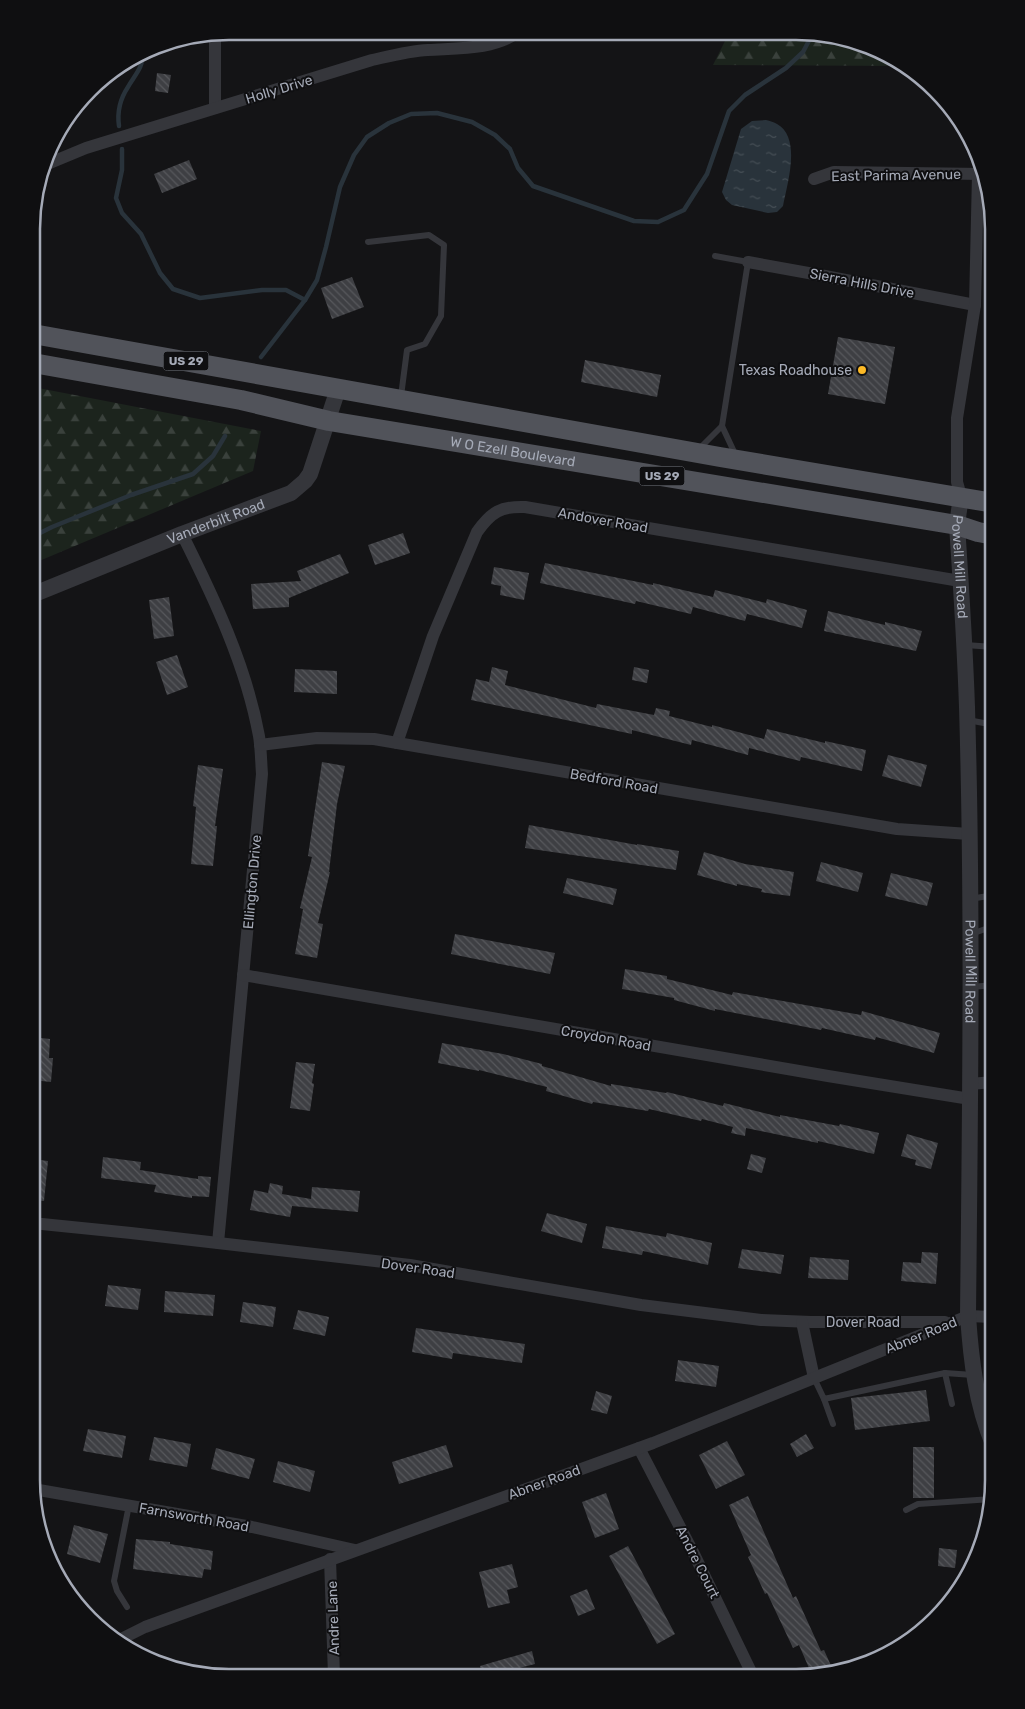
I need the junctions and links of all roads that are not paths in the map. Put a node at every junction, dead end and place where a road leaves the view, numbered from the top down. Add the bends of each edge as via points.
1 (215, 40) edge
2 (504, 40) edge
3 (215, 108) junction
4 (52, 162) edge
5 (977, 174) edge
6 (814, 179) dead end
7 (980, 188) edge
8 (368, 242) dead end
9 (714, 256) dead end
10 (748, 262) junction
11 (975, 305) junction
12 (40, 335) edge
13 (40, 364) edge
14 (338, 389) junction
15 (400, 400) junction
16 (329, 421) junction
17 (722, 426) junction
18 (695, 452) junction
19 (737, 460) junction
20 (961, 496) junction
21 (985, 501) edge
22 (957, 525) junction
23 (985, 533) edge
24 (182, 534) junction
25 (960, 581) junction
26 (40, 592) edge
27 (963, 645) junction
28 (985, 647) edge
29 (967, 719) junction
30 (985, 723) edge
31 (396, 743) junction
32 (260, 745) junction
33 (968, 834) junction
34 (985, 896) edge
35 (969, 899) junction
36 (985, 930) edge
37 (969, 936) junction
38 (243, 975) junction
39 (985, 986) edge
40 (969, 988) junction
41 (985, 1086) edge
42 (970, 1092) junction
43 (40, 1224) edge
44 (218, 1243) junction
45 (968, 1316) junction
46 (985, 1317) edge
47 (802, 1322) junction
48 (953, 1322) junction
49 (945, 1374) junction
50 (974, 1375) junction
51 (814, 1378) junction
52 (824, 1399) junction
53 (952, 1404) dead end
54 (985, 1420) edge
55 (833, 1424) dead end
56 (639, 1448) junction
57 (40, 1490) edge
58 (984, 1500) edge
59 (129, 1506) junction
60 (906, 1510) dead end
61 (355, 1550) junction
62 (330, 1559) junction
63 (127, 1607) dead end
64 (125, 1637) edge
65 (334, 1669) edge
66 (750, 1669) edge

1 - 3 street
2 - 3 street, Holly Drive via 390,56
3 - 4 street, Holly Drive via 86,148
5 - 6 street, East Parima Avenue via 834,172
7 - 11 street
8 - 15 lane via 429,235 444,246 441,316 425,344 407,350
9 - 10 lane
10 - 11 street, Sierra Hills Drive
10 - 17 lane
11 - 20 street via 957,418 957,482
12 - 14 main road, US 29
13 - 16 main road, W O Ezell Boulevard / US 29 via 242,400
14 - 15 main road, US 29
14 - 16 street, Vanderbilt Road
15 - 18 main road, US 29
16 - 22 main road, W O Ezell Boulevard / US 29
16 - 24 street, Vanderbilt Road via 310,474 298,488
17 - 18 lane
17 - 19 lane
18 - 19 main road, US 29
19 - 20 main road, US 29
20 - 21 main road, US 29
20 - 22 street, Powell Mill Road
22 - 23 main road, W O Ezell Boulevard / US 29
22 - 25 street, Powell Mill Road
24 - 26 street, Vanderbilt Road
24 - 32 street, Ellington Drive via 214,598 235,652 253,707
25 - 27 street, Powell Mill Road
25 - 31 street, Andover Road via 511,506 485,520 477,532 433,636
27 - 28 lane
27 - 29 street, Powell Mill Road
29 - 30 lane
29 - 33 street, Powell Mill Road
31 - 32 street, Bedford Road via 374,739 317,738
31 - 33 street, Bedford Road via 897,829
32 - 38 street, Ellington Drive via 262,784
33 - 35 street, Powell Mill Road
34 - 35 lane
35 - 37 street, Powell Mill Road
36 - 37 lane
37 - 40 street, Powell Mill Road
38 - 42 street, Croydon Road via 828,1076
38 - 44 street, Ellington Drive
39 - 40 lane
40 - 42 street, Powell Mill Road
41 - 42 street, Croydon Road
42 - 45 street, Powell Mill Road
43 - 44 street, Dover Road
44 - 47 street, Dover Road via 410,1266 641,1305
45 - 46 street
45 - 48 street, Abner Road
45 - 50 street, Powell Mill Road
47 - 48 street, Dover Road
47 - 51 street
48 - 51 street, Abner Road
49 - 50 lane
49 - 52 lane
49 - 53 lane
50 - 54 street, Powell Mill Road
51 - 52 lane
51 - 56 street, Abner Road
52 - 55 lane
56 - 61 street, Abner Road
56 - 66 street, Andre Court
57 - 59 street, Farnsworth Road
58 - 60 lane via 918,1504
59 - 61 street, Farnsworth Road via 252,1527
59 - 63 lane via 114,1581
61 - 62 street, Abner Road
62 - 64 street, Abner Road via 145,1627
62 - 65 street, Andre Lane

